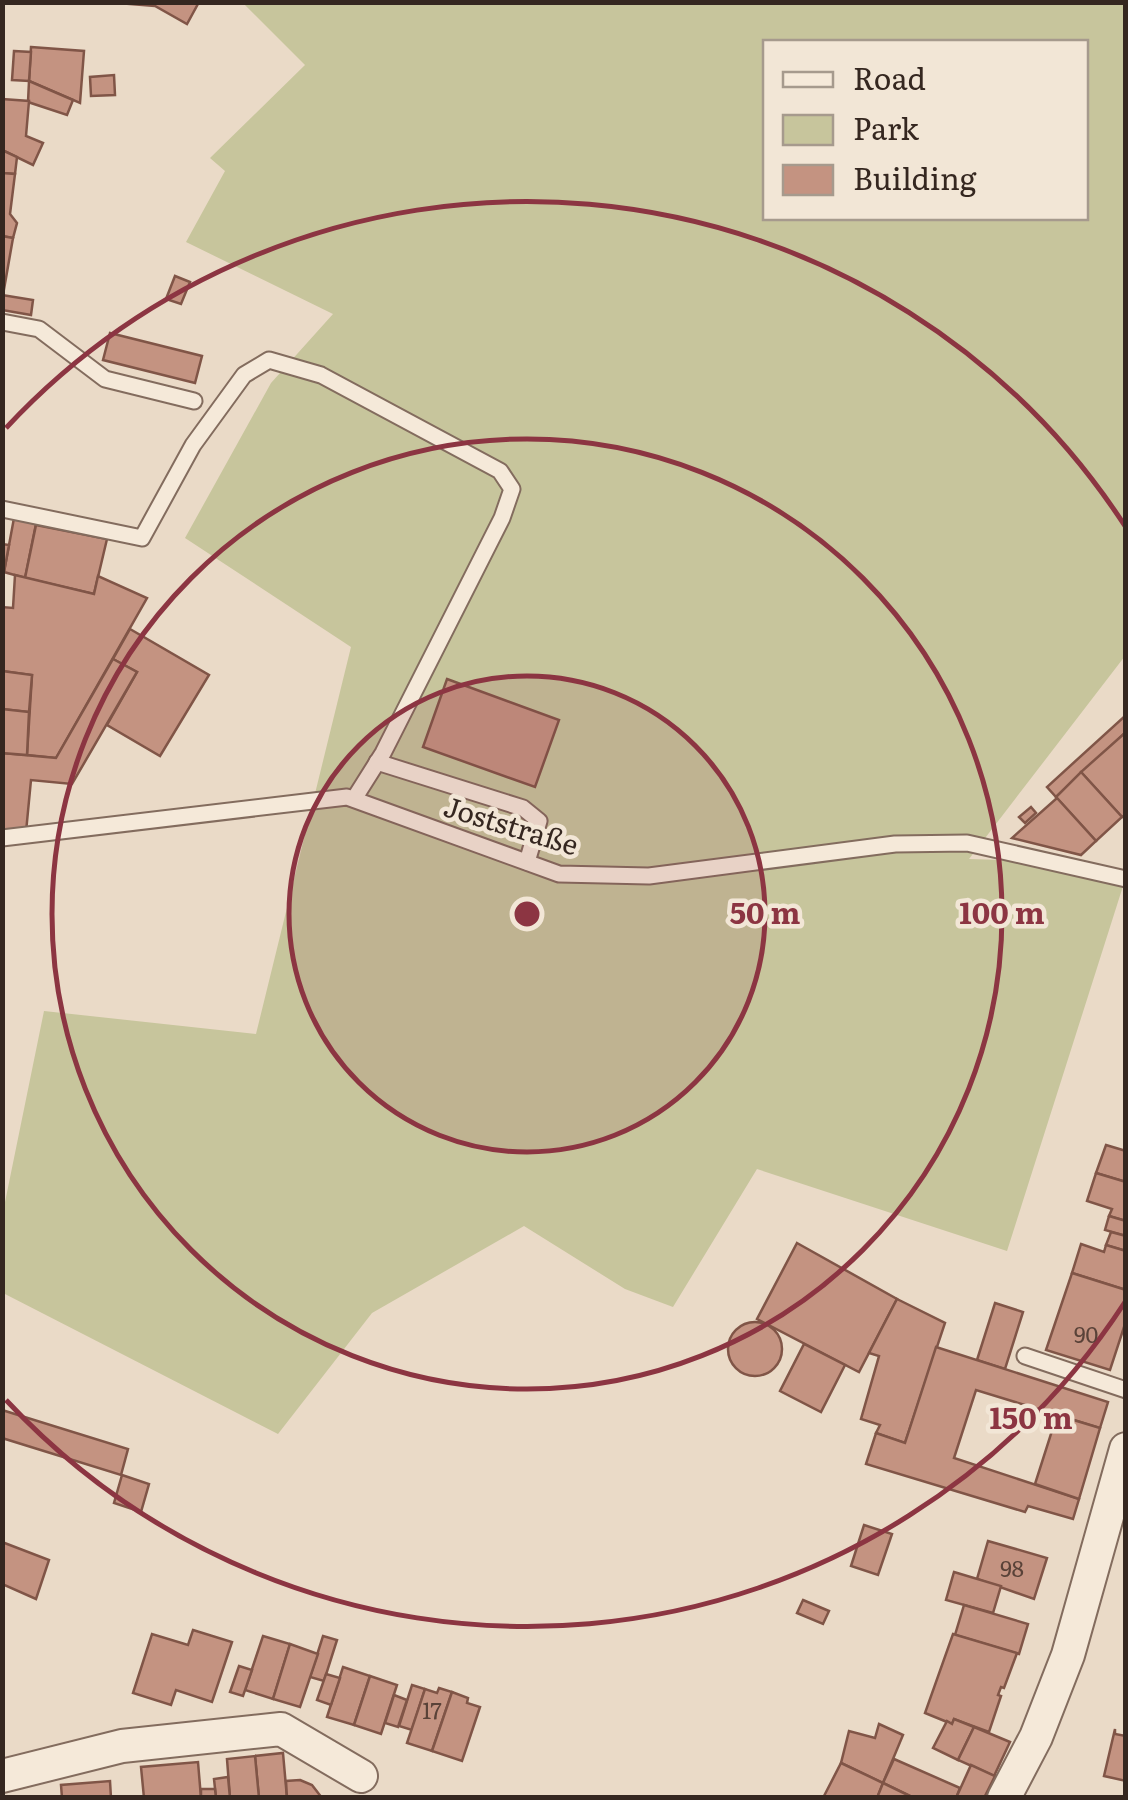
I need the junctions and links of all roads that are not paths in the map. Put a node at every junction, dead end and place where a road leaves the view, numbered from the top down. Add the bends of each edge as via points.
1 (2, 322) edge
2 (194, 401) dead end
3 (2, 509) edge
4 (377, 762) junction
5 (354, 800) junction
6 (2, 838) edge
7 (527, 862) junction
8 (1126, 879) edge
9 (1025, 1356) dead end
10 (1126, 1390) edge
11 (1126, 1449) edge
12 (2, 1776) edge
13 (361, 1776) dead end
14 (1004, 1798) edge

1 - 2 lane via 39,329 105,379
3 - 4 lane via 142,538 203,431 244,374 269,360 322,375 500,470 512,489 502,518
4 - 5 lane
4 - 7 lane via 523,808 538,822
5 - 6 lane, Joststraße
5 - 7 lane, Joststraße
7 - 8 lane, Joststraße via 559,874 649,876 895,844 967,843
9 - 10 lane
11 - 14 street via 1068,1655
12 - 13 street via 122,1746 281,1730

